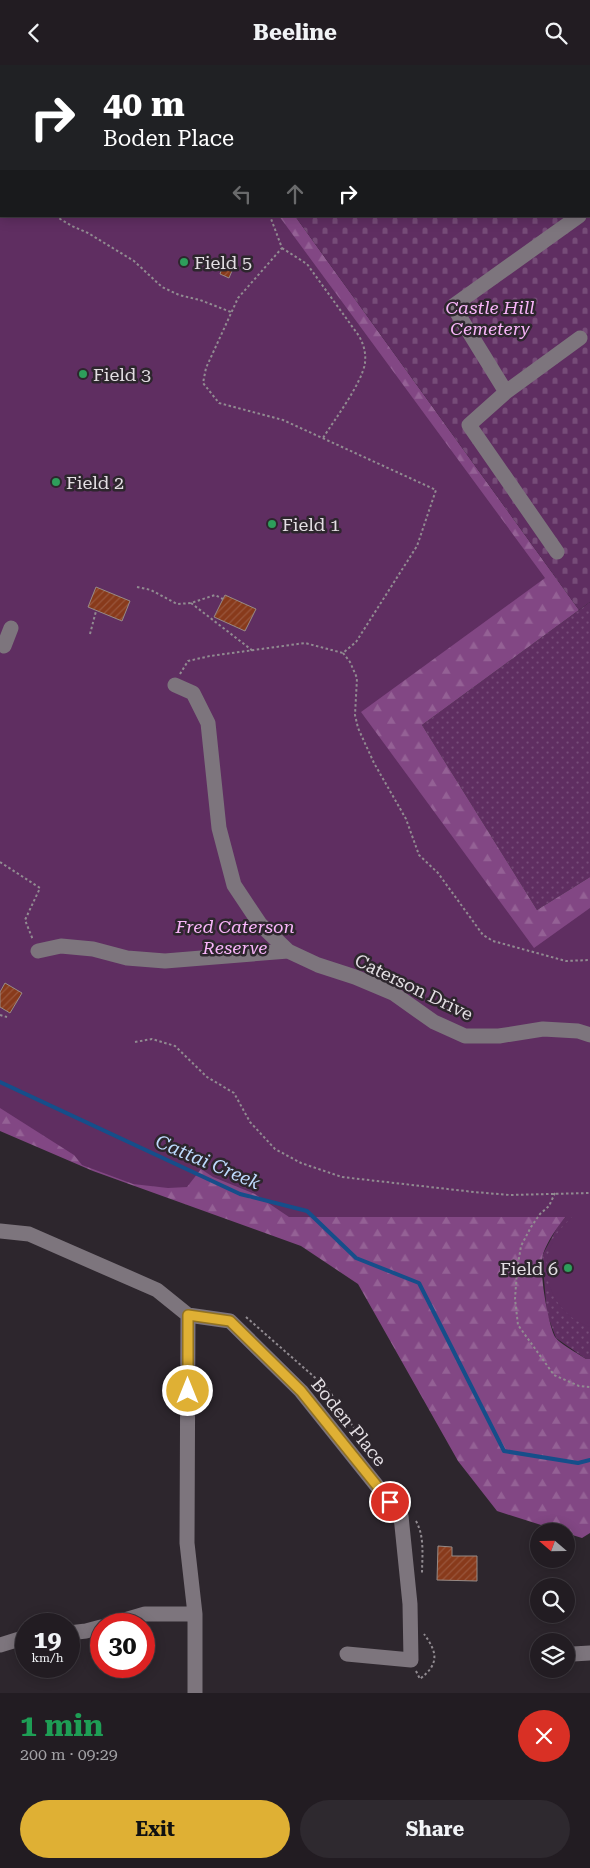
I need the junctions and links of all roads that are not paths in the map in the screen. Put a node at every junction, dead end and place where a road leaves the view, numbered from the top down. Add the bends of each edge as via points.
1 (577, 217) edge
2 (580, 338) dead end
3 (506, 392) junction
4 (557, 551) dead end
5 (9, 627) edge
6 (6, 647) edge
7 (175, 685) road end
8 (38, 951) road end
9 (288, 951) junction
10 (590, 1035) edge
11 (0, 1231) edge
12 (188, 1315) junction
13 (155, 1614) edge
14 (195, 1614) junction
15 (15, 1640) edge
16 (0, 1645) edge
17 (590, 1653) edge
18 (347, 1654) dead end
19 (575, 1654) edge
20 (195, 1693) edge

1 - 3 street via 453,306
2 - 3 street
3 - 4 street via 469,425
5 - 6 street
7 - 9 street, Caterson Drive via 193,693 208,723 219,828 234,885 260,924
8 - 9 street via 61,946 165,961
9 - 10 street, Caterson Drive via 392,993 434,1022 465,1036 499,1037 543,1029
11 - 12 street via 29,1234 157,1290
12 - 14 street via 187,1543
12 - 18 street, Boden Place via 230,1321 301,1391 401,1516 410,1604 411,1660
13 - 14 street
14 - 20 street
15 - 16 street
17 - 19 street

